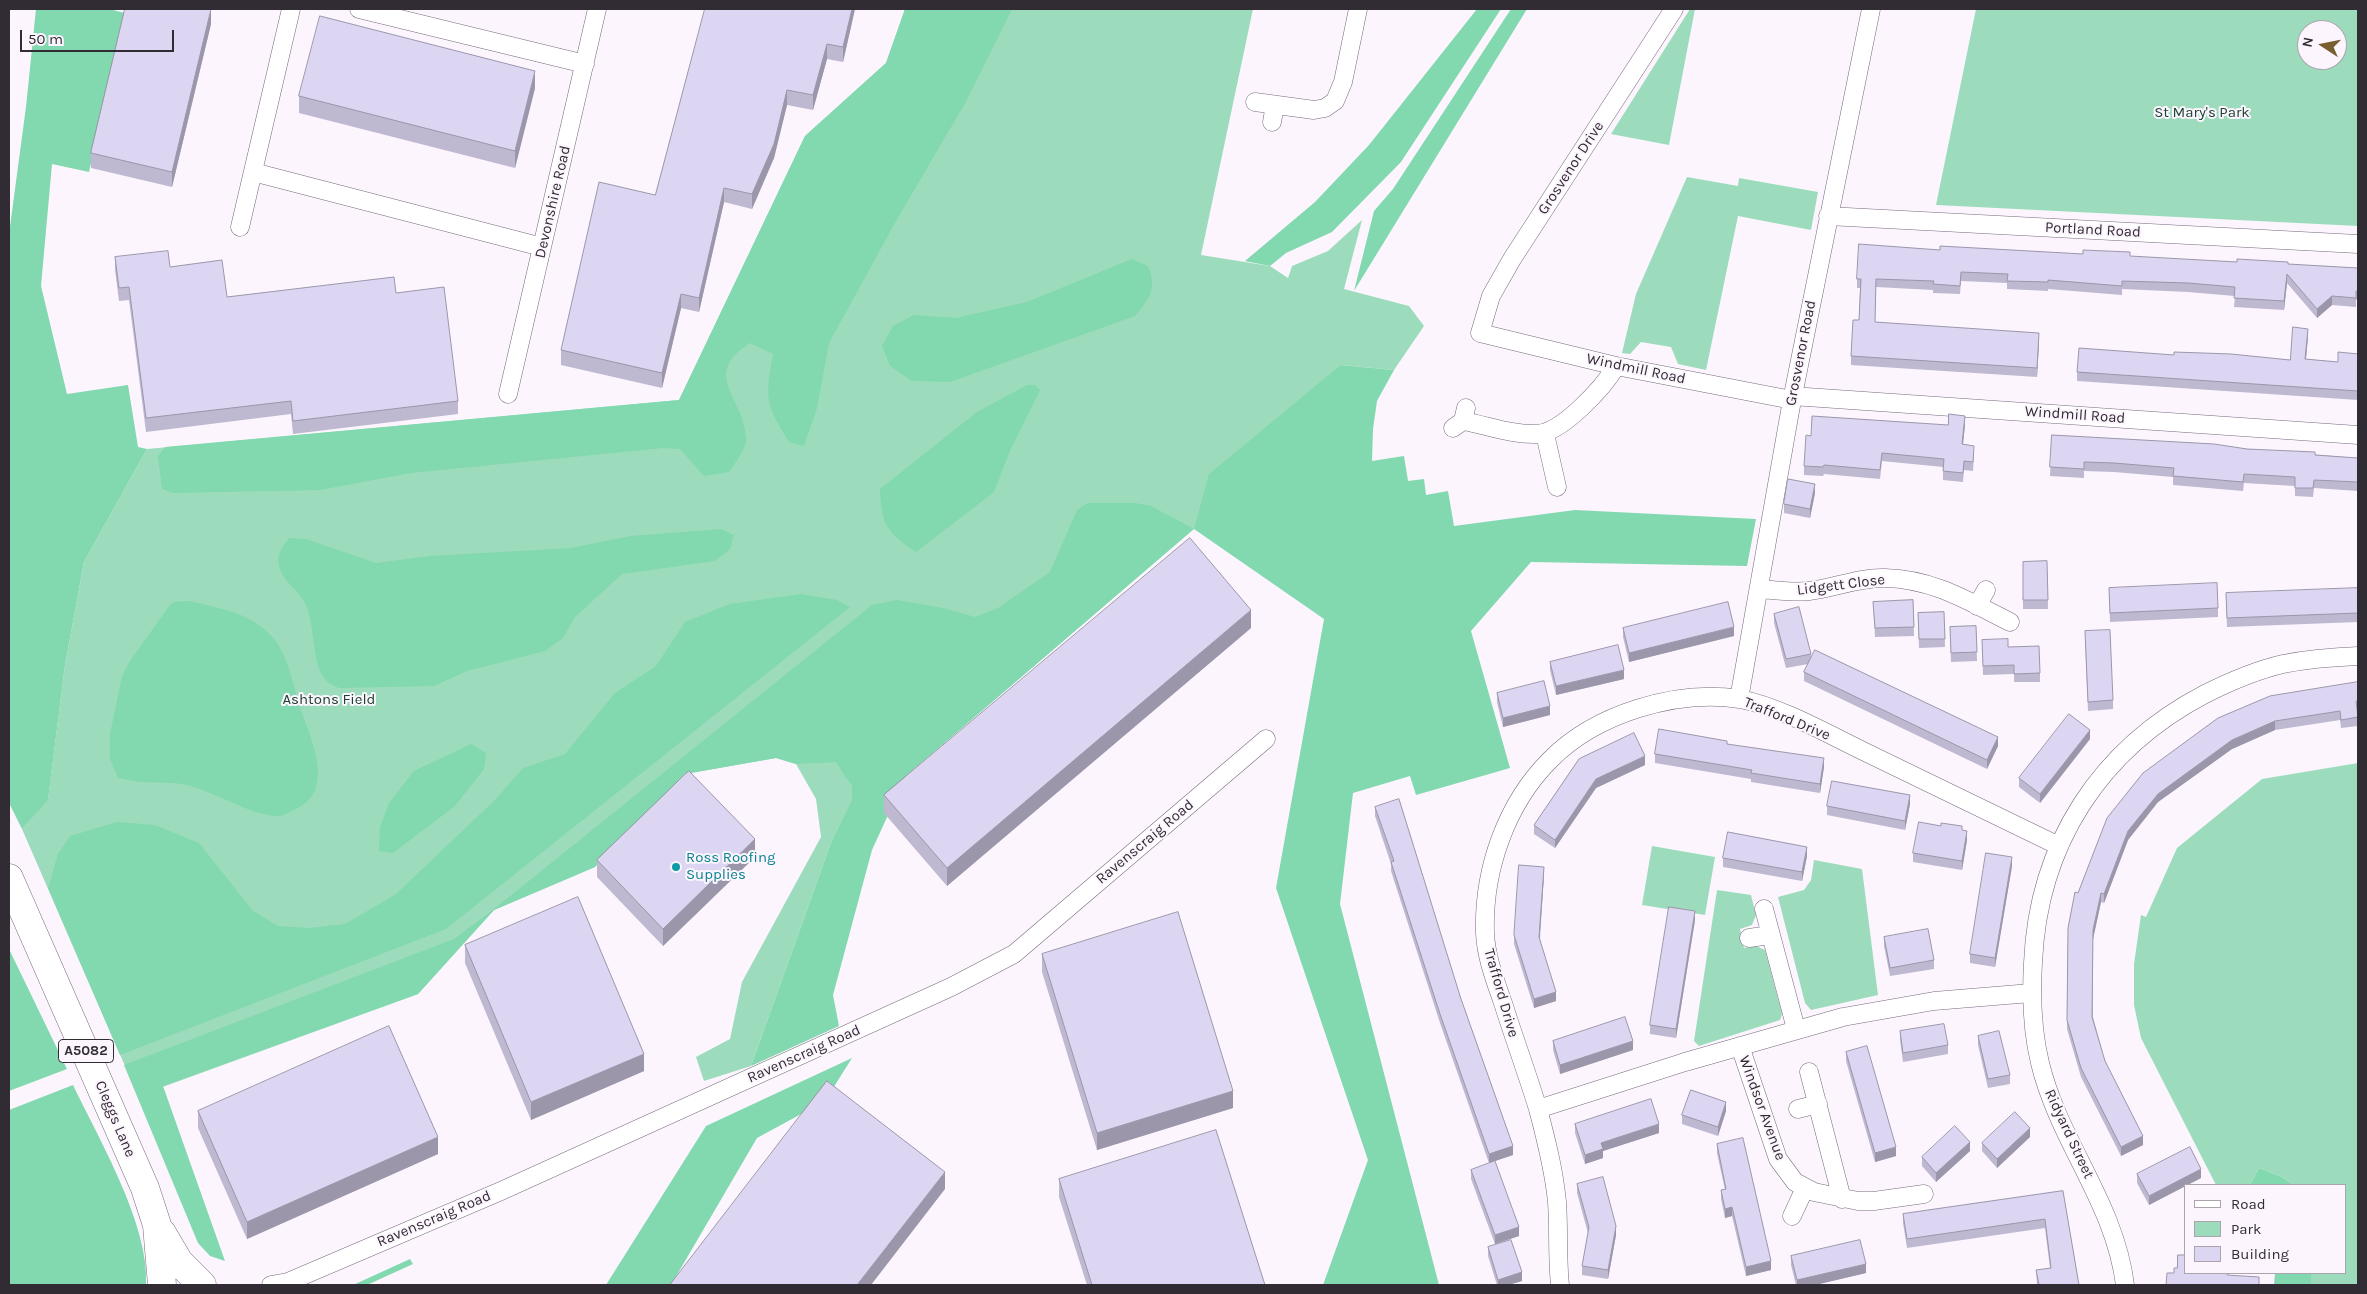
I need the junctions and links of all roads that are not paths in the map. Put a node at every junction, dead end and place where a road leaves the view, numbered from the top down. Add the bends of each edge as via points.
1 (292, 9) edge
2 (359, 9) edge
3 (597, 9) edge
4 (1358, 9) edge
5 (1674, 9) edge
6 (1871, 9) edge
7 (585, 64) junction
8 (1255, 102) dead end
9 (253, 172) junction
10 (1828, 216) junction
11 (240, 227) dead end
12 (2358, 244) edge
13 (542, 247) junction
14 (1480, 333) joint
15 (1616, 366) junction
16 (508, 394) dead end
17 (1792, 398) junction
18 (1461, 419) dead end
19 (1545, 434) junction
20 (2358, 435) edge
21 (1557, 487) dead end
22 (1760, 589) junction
23 (1986, 590) dead end
24 (1977, 606) junction
25 (2010, 622) dead end
26 (2358, 656) edge
27 (1739, 699) junction
28 (1266, 739) dead end
29 (2059, 846) junction
30 (9, 878) edge
31 (1764, 909) dead end
32 (1770, 935) junction
33 (1749, 938) dead end
34 (2032, 993) junction
35 (1796, 1029) junction
36 (1740, 1046) junction
37 (1809, 1072) dead end
38 (1818, 1104) junction
39 (1538, 1109) junction
40 (1798, 1109) dead end
41 (1805, 1188) junction
42 (1924, 1194) dead end
43 (1842, 1199) junction
44 (1792, 1216) dead end
45 (157, 1225) junction
46 (287, 1284) edge
47 (162, 1285) edge
48 (202, 1285) edge
49 (271, 1285) edge
50 (1560, 1285) edge
51 (2125, 1285) edge

1 - 9 street
2 - 7 street
3 - 7 street, Devonshire Road
4 - 8 street via 1344,82 1335,100 1325,108 1274,114
5 - 14 street, Grosvenor Drive via 1512,259 1491,296
6 - 10 street, Grosvenor Road
7 - 13 street, Devonshire Road
9 - 11 street
9 - 13 street
10 - 12 street, Portland Road
10 - 17 street, Grosvenor Road
13 - 16 street, Devonshire Road
14 - 15 street, Windmill Road
15 - 17 street, Windmill Road
15 - 19 street via 1594,396
17 - 20 street, Windmill Road
17 - 22 street, Grosvenor Road
18 - 19 street via 1528,434
19 - 21 street
22 - 24 street, Lidgett Close via 1810,591 1863,580 1910,580 1930,584
22 - 27 street, Grosvenor Road
23 - 24 street
24 - 25 street, Lidgett Close
26 - 29 street, Ridyard Street via 2282,664 2220,686 2181,707 2149,729 2113,764 2076,811
27 - 29 street, Trafford Drive via 1824,732
27 - 39 street, Trafford Drive via 1706,697 1673,701 1626,713 1592,727 1566,744 1542,767 1518,800 1496,850 1486,906 1485,934 1489,961
28 - 46 street, Ravenscraig Road via 1014,954 951,987
29 - 34 street, Ridyard Street via 2038,915
30 - 45 main road, Cleggs Lane / A5082 via 141,1179
31 - 32 street
32 - 33 street
32 - 35 street
34 - 35 street, Windsor Avenue via 1934,1001
34 - 51 street, Ridyard Street via 2034,1030 2048,1091 2103,1204 2122,1261
35 - 36 street, Windsor Avenue
36 - 39 street, Windsor Avenue
36 - 41 street, Windsor Avenue via 1778,1159 1786,1172
37 - 38 street
38 - 40 street
38 - 43 street
39 - 50 street, Trafford Drive via 1554,1177
41 - 43 street, Windsor Avenue
41 - 44 street
42 - 43 street, Windsor Avenue via 1874,1201
45 - 47 main road, Cleggs Lane / A5082
45 - 48 main road, Cleggs Lane / A5082 via 178,1262
46 - 49 street, Ravenscraig Road

